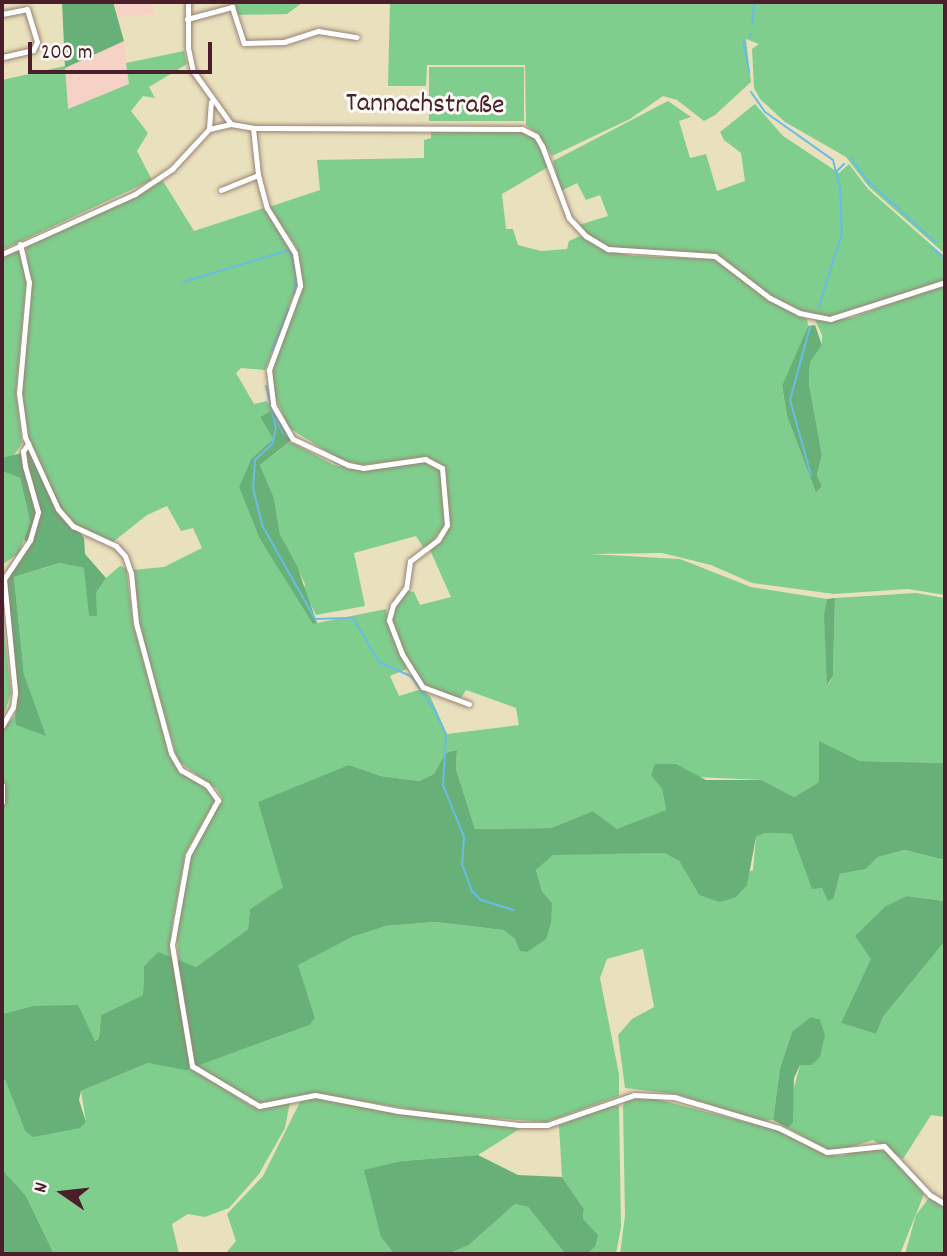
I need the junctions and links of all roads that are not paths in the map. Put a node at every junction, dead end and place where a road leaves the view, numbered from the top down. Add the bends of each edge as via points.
1 (188, 2) edge
2 (2, 14) edge
3 (187, 19) junction
4 (357, 37) dead end
5 (2, 57) edge
6 (211, 102) junction
7 (231, 124) junction
8 (253, 128) junction
9 (209, 129) junction
10 (258, 175) junction
11 (221, 190) dead end
12 (20, 244) junction
13 (2, 254) edge
14 (945, 282) edge
15 (28, 444) junction
16 (469, 704) dead end
17 (2, 726) edge
18 (2, 785) edge
19 (2, 803) edge
20 (945, 1204) edge

1 - 3 street
2 - 5 street via 27,9 37,42 33,50
3 - 4 street via 232,7 244,43 284,42 318,31
3 - 6 street via 189,56
6 - 7 street
6 - 9 street
7 - 8 street, Tannachstraße
7 - 9 street, Tannachstraße
8 - 10 street
8 - 14 street, Tannachstraße via 528,130 542,146 569,218 595,243 633,254 715,256 770,298 814,317 851,316
9 - 12 street via 172,169 135,194
10 - 11 street
10 - 16 street via 273,217 295,253 300,286 269,370 272,405 293,439 348,465 363,468 425,459 442,468 447,525 438,540 410,561 406,588 393,605 389,620 402,654 423,687
12 - 13 street
12 - 15 street via 29,282 19,393
15 - 17 street via 23,452 25,466 38,512 30,540 4,579 15,692
15 - 20 street via 58,509 87,535 116,545 124,556 176,762 215,791 218,800 188,855 172,945 180,975 188,1057 199,1071 259,1105 315,1095 398,1111 519,1125 547,1125 634,1095 674,1097 779,1128 827,1152 842,1153 874,1144 891,1151 919,1184
18 - 19 street

